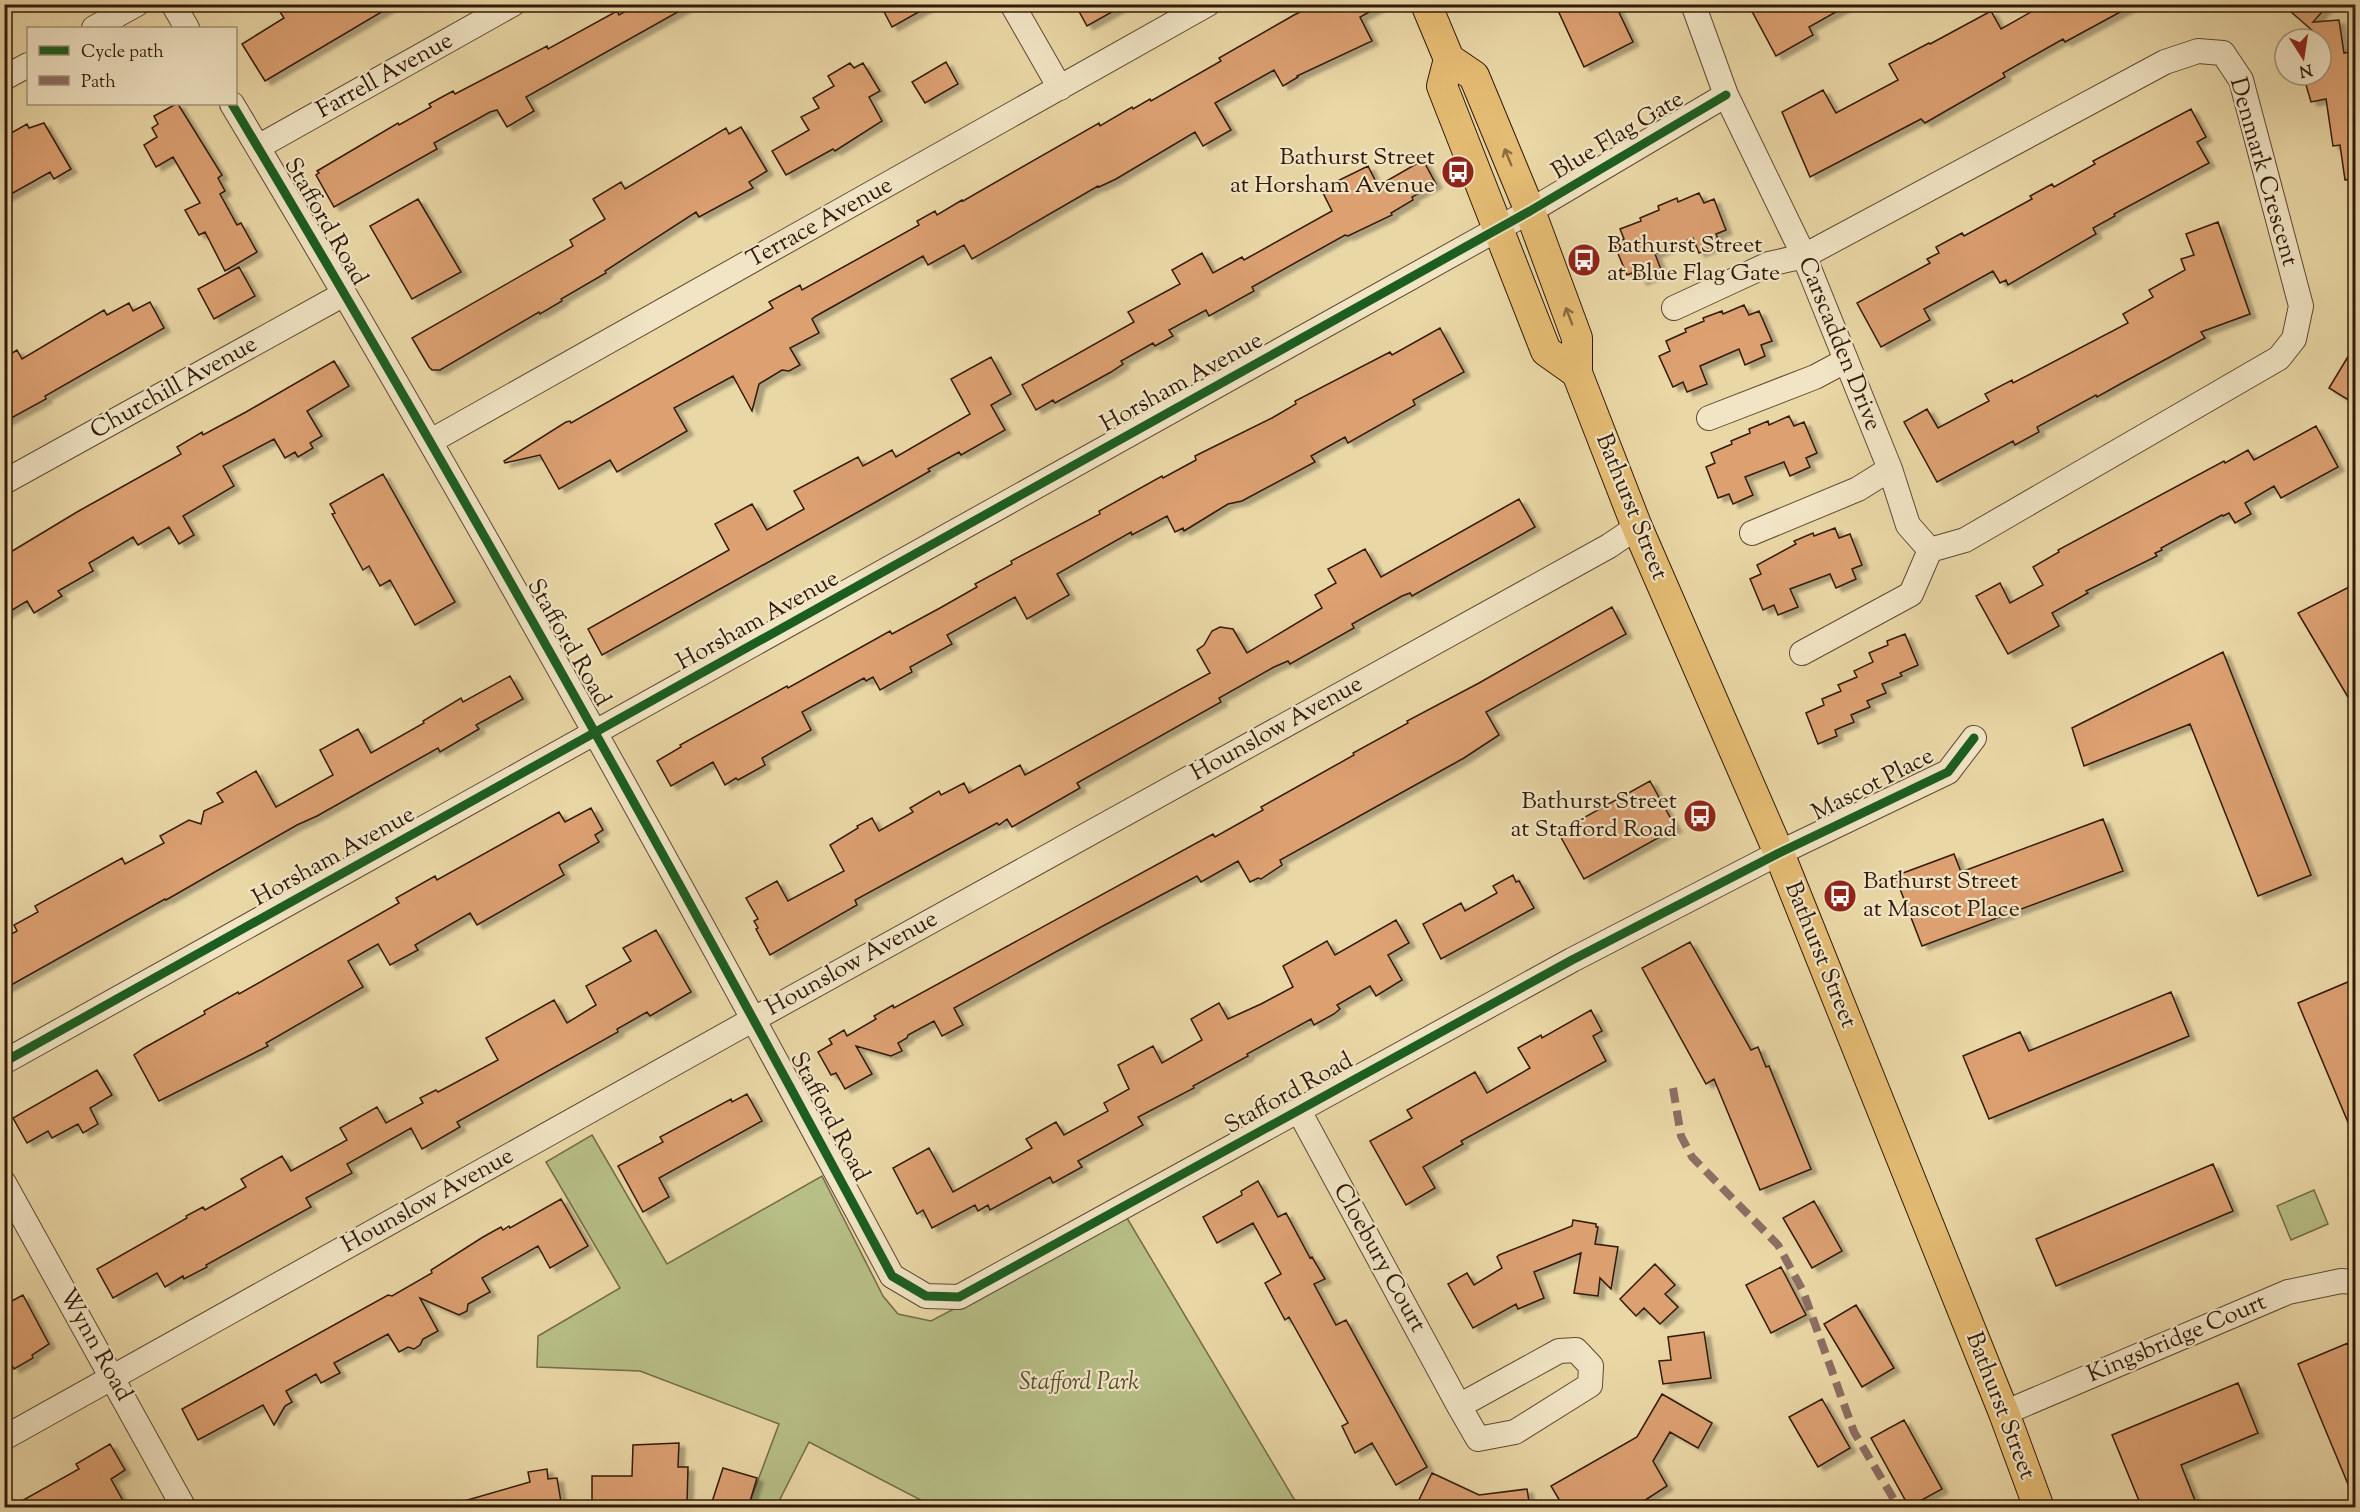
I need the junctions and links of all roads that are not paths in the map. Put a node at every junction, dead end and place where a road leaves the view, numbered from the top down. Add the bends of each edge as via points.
1 (137, 4) edge
2 (173, 4) edge
3 (513, 4) edge
4 (1012, 4) edge
5 (1208, 4) edge
6 (1426, 4) edge
7 (1693, 4) edge
8 (96, 27) edge
9 (186, 27) edge
10 (1449, 59) junction
11 (27, 66) edge
12 (4, 78) edge
13 (1060, 88) junction
14 (1726, 95) junction
15 (233, 105) edge
16 (258, 147) junction
17 (1530, 211) junction
18 (1498, 229) junction
19 (1804, 256) junction
20 (344, 294) junction
21 (1674, 309) dead end
22 (1845, 361) junction
23 (1576, 373) junction
24 (1709, 418) dead end
25 (431, 441) junction
26 (1890, 469) junction
27 (4, 482) edge
28 (1637, 527) junction
29 (1752, 533) dead end
30 (1930, 550) junction
31 (1802, 653) dead end
32 (597, 733) junction
33 (1974, 738) dead end
34 (1779, 853) junction
35 (754, 1018) junction
36 (4, 1062) edge
37 (1299, 1111) junction
38 (4, 1183) edge
39 (2355, 1282) edge
40 (114, 1377) junction
41 (1459, 1406) junction
42 (2004, 1413) junction
43 (4, 1438) edge
44 (184, 1508) edge
45 (2039, 1508) edge

1 - 8 street
2 - 9 street
3 - 16 street, Farrell Avenue
4 - 13 street
5 - 13 street, Terrace Avenue
6 - 10 main road
7 - 14 street, Carscadden Drive
17 -> 10 main road, Bathurst Street via 1474,76
10 - 18 main road via 1442,86
11 - 12 street
13 - 25 street, Terrace Avenue
14 - 17 street, Blue Flag Gate
14 - 19 street, Carscadden Drive
15 - 16 street, Stafford Road
16 - 20 street, Stafford Road
17 - 18 street, Horsham Avenue
23 -> 17 main road, Bathurst Street via 1577,338
18 - 23 main road via 1546,351
18 - 32 street, Horsham Avenue
19 - 21 street via 1768,264
19 - 22 street, Carscadden Drive
19 - 30 street, Denmark Crescent via 2165,62 2198,51 2223,53 2241,80 2301,306 2294,339 2279,358 1965,540
20 - 25 street, Stafford Road
20 - 27 street, Churchill Avenue
22 - 24 street via 1815,377
22 - 26 street, Carscadden Drive
23 - 28 main road, Bathurst Street
25 - 32 street, Stafford Road
26 - 29 street via 1858,489
26 - 30 street, Carscadden Drive via 1908,525
28 - 34 main road, Bathurst Street
28 - 35 street, Hounslow Avenue
30 - 31 street via 1911,594
32 - 35 street, Stafford Road
32 - 36 street, Horsham Avenue
33 - 34 street, Mascot Place via 1948,772
34 - 37 street, Stafford Road via 1572,960
34 - 42 main road, Bathurst Street
35 - 37 street, Stafford Road via 892,1275 926,1296 959,1297
35 - 40 street, Hounslow Avenue
37 - 41 street, Cloebury Court
38 - 40 street, Wynn Road
39 - 42 street, Kingsbridge Court via 2341,1281 2288,1292
40 - 43 street, Hounslow Avenue
40 - 44 street, Wynn Road
41 - 41 street, Cloebury Court via 1479,1439 1515,1432 1590,1385 1591,1366 1576,1350 1559,1352
42 - 45 main road, Bathurst Street

